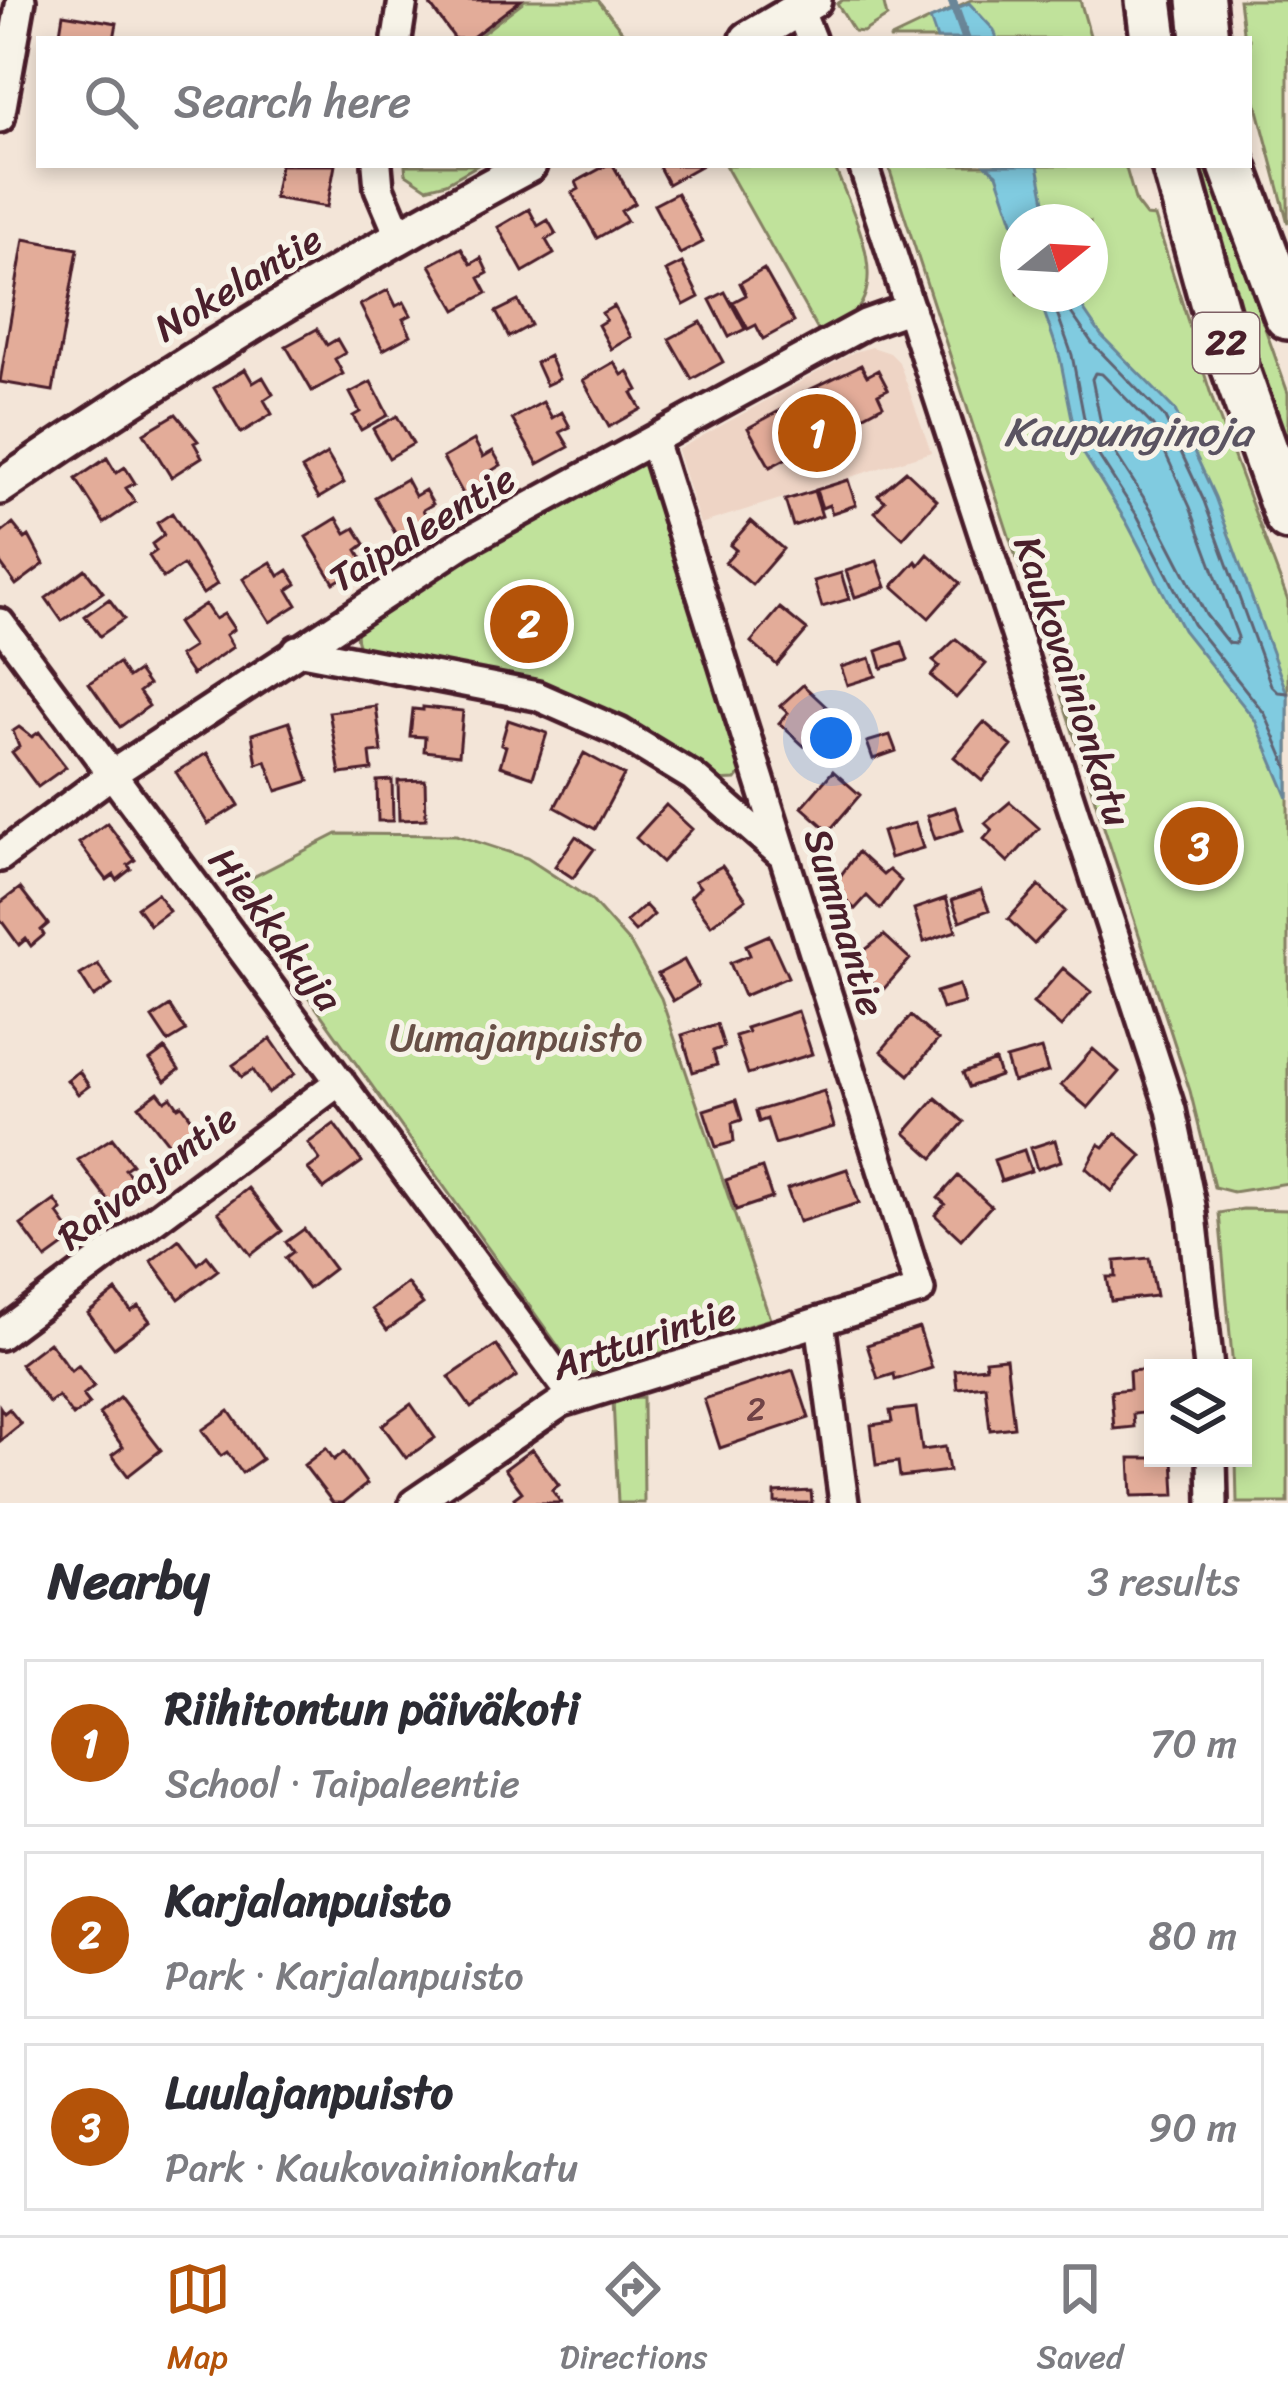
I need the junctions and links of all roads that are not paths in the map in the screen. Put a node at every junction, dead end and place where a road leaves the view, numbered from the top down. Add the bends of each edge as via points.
1 (20, 0) edge
2 (403, 0) edge
3 (1149, 0) edge
4 (1201, 0) edge
5 (808, 16) edge
6 (397, 36) edge
7 (756, 36) edge
8 (1154, 36) edge
9 (1204, 36) edge
10 (0, 114) edge
11 (377, 168) edge
12 (523, 168) edge
13 (864, 168) edge
14 (1176, 168) edge
15 (1233, 168) edge
16 (399, 235) junction
17 (910, 308) junction
18 (1288, 316) edge
19 (653, 440) junction
20 (0, 487) edge
21 (1288, 517) edge
22 (0, 623) edge
23 (297, 650) junction
24 (112, 774) junction
25 (784, 856) junction
26 (0, 857) edge
27 (340, 1081) junction
28 (920, 1290) joint
29 (820, 1321) junction
30 (0, 1335) edge
31 (1208, 1359) edge
32 (574, 1398) junction
33 (1212, 1467) edge
34 (414, 1503) edge
35 (844, 1503) edge
36 (1213, 1503) edge

1 - 10 street
2 - 6 street
3 - 8 highway
4 - 9 highway
5 - 7 street
11 - 16 street
12 - 16 street, Nokelantie
13 - 17 street, Kaukovainionkatu
14 - 21 highway, 22 via 1219,323
15 - 18 highway, 22
16 - 20 street, Nokelantie
17 - 19 street, Taipaleentie via 865,324
17 - 31 street, Kaukovainionkatu via 1171,1110
19 - 23 street, Taipaleentie via 462,544
19 - 25 street, Summantie
22 - 24 street, Hiekkakuja
23 - 24 street, Taipaleentie
23 - 25 street via 537,696 620,732 693,777
24 - 26 street, Taipaleentie
24 - 27 street, Hiekkakuja
25 - 28 street, Summantie
27 - 30 street, Raivaajantie
27 - 32 street, Hiekkakuja
28 - 29 street, Artturintie
29 - 32 street, Artturintie
29 - 35 street
32 - 34 street, Artturintie
33 - 36 street

